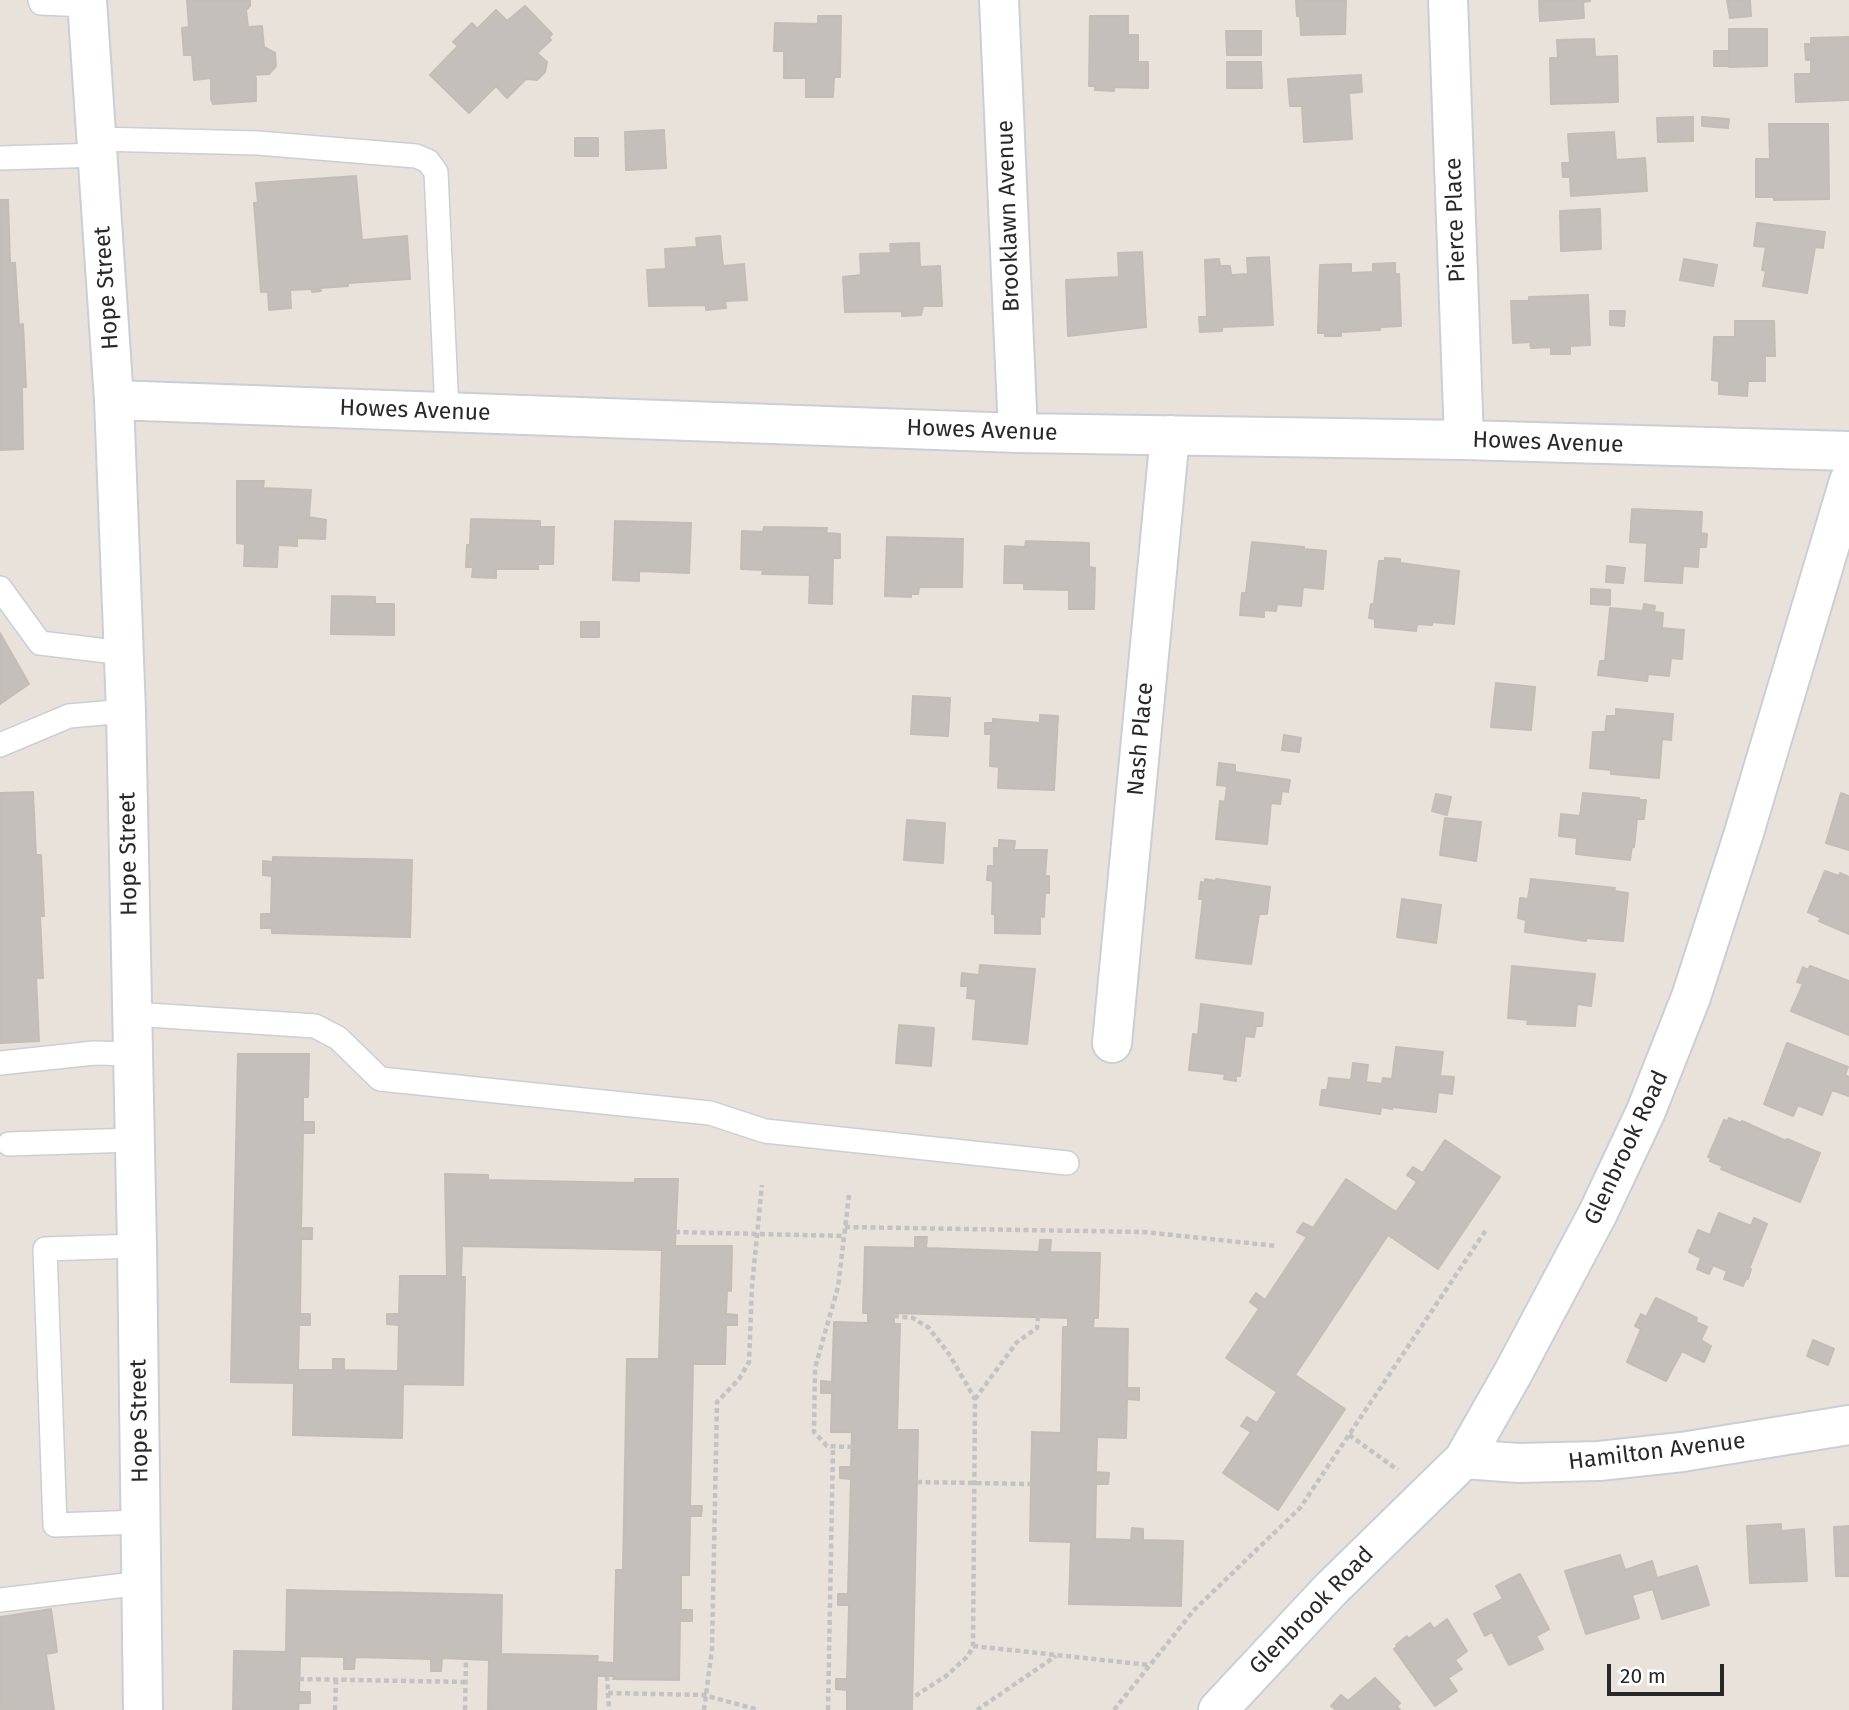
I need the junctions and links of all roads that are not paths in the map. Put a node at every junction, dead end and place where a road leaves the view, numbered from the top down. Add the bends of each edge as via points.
1 (40, 0) edge
2 (999, 0) edge
3 (1448, 0) edge
4 (87, 2) edge
5 (98, 147) junction
6 (0, 158) edge
7 (114, 400) junction
8 (447, 412) junction
9 (1018, 433) junction
10 (1170, 435) junction
11 (1464, 440) junction
12 (1849, 451) edge
13 (1849, 481) edge
14 (0, 588) edge
15 (124, 653) junction
16 (126, 711) junction
17 (0, 745) edge
18 (133, 1014) junction
19 (1112, 1043) dead end
20 (134, 1054) junction
21 (0, 1063) edge
22 (134, 1140) junction
23 (9, 1144) dead end
24 (1066, 1163) dead end
25 (137, 1247) junction
26 (1849, 1425) edge
27 (1464, 1459) junction
28 (141, 1522) junction
29 (142, 1583) junction
30 (0, 1600) edge
31 (143, 1710) edge
32 (1218, 1710) edge

1 - 4 lane
2 - 9 street, Brooklawn Avenue
3 - 11 street, Pierce Place
4 - 5 street, Hope Street
5 - 6 lane
5 - 7 street, Hope Street
5 - 8 lane via 258,143 416,156 428,161 436,172
7 - 8 street, Howes Avenue
7 - 15 street, Hope Street
8 - 9 street, Howes Avenue
9 - 10 street, Howes Avenue
10 - 11 street, Howes Avenue
10 - 19 street, Nash Place
11 - 12 street, Howes Avenue
13 - 27 street, Glenbrook Road via 1721,908 1674,1045 1598,1213
14 - 15 lane via 40,643
15 - 16 street, Hope Street
16 - 17 lane via 69,716
16 - 18 street, Hope Street
18 - 20 street, Hope Street
18 - 24 lane via 315,1026 338,1038 380,1079 710,1113 765,1131
20 - 21 lane via 94,1053
20 - 22 street, Hope Street
22 - 23 lane
22 - 25 street, Hope Street
25 - 28 street, Hope Street
25 - 28 lane via 45,1249 55,1525
26 - 27 street, Hamilton Avenue via 1599,1461 1530,1464
27 - 32 street, Glenbrook Road via 1330,1590
28 - 29 street, Hope Street
29 - 30 lane
29 - 31 street, Hope Street

